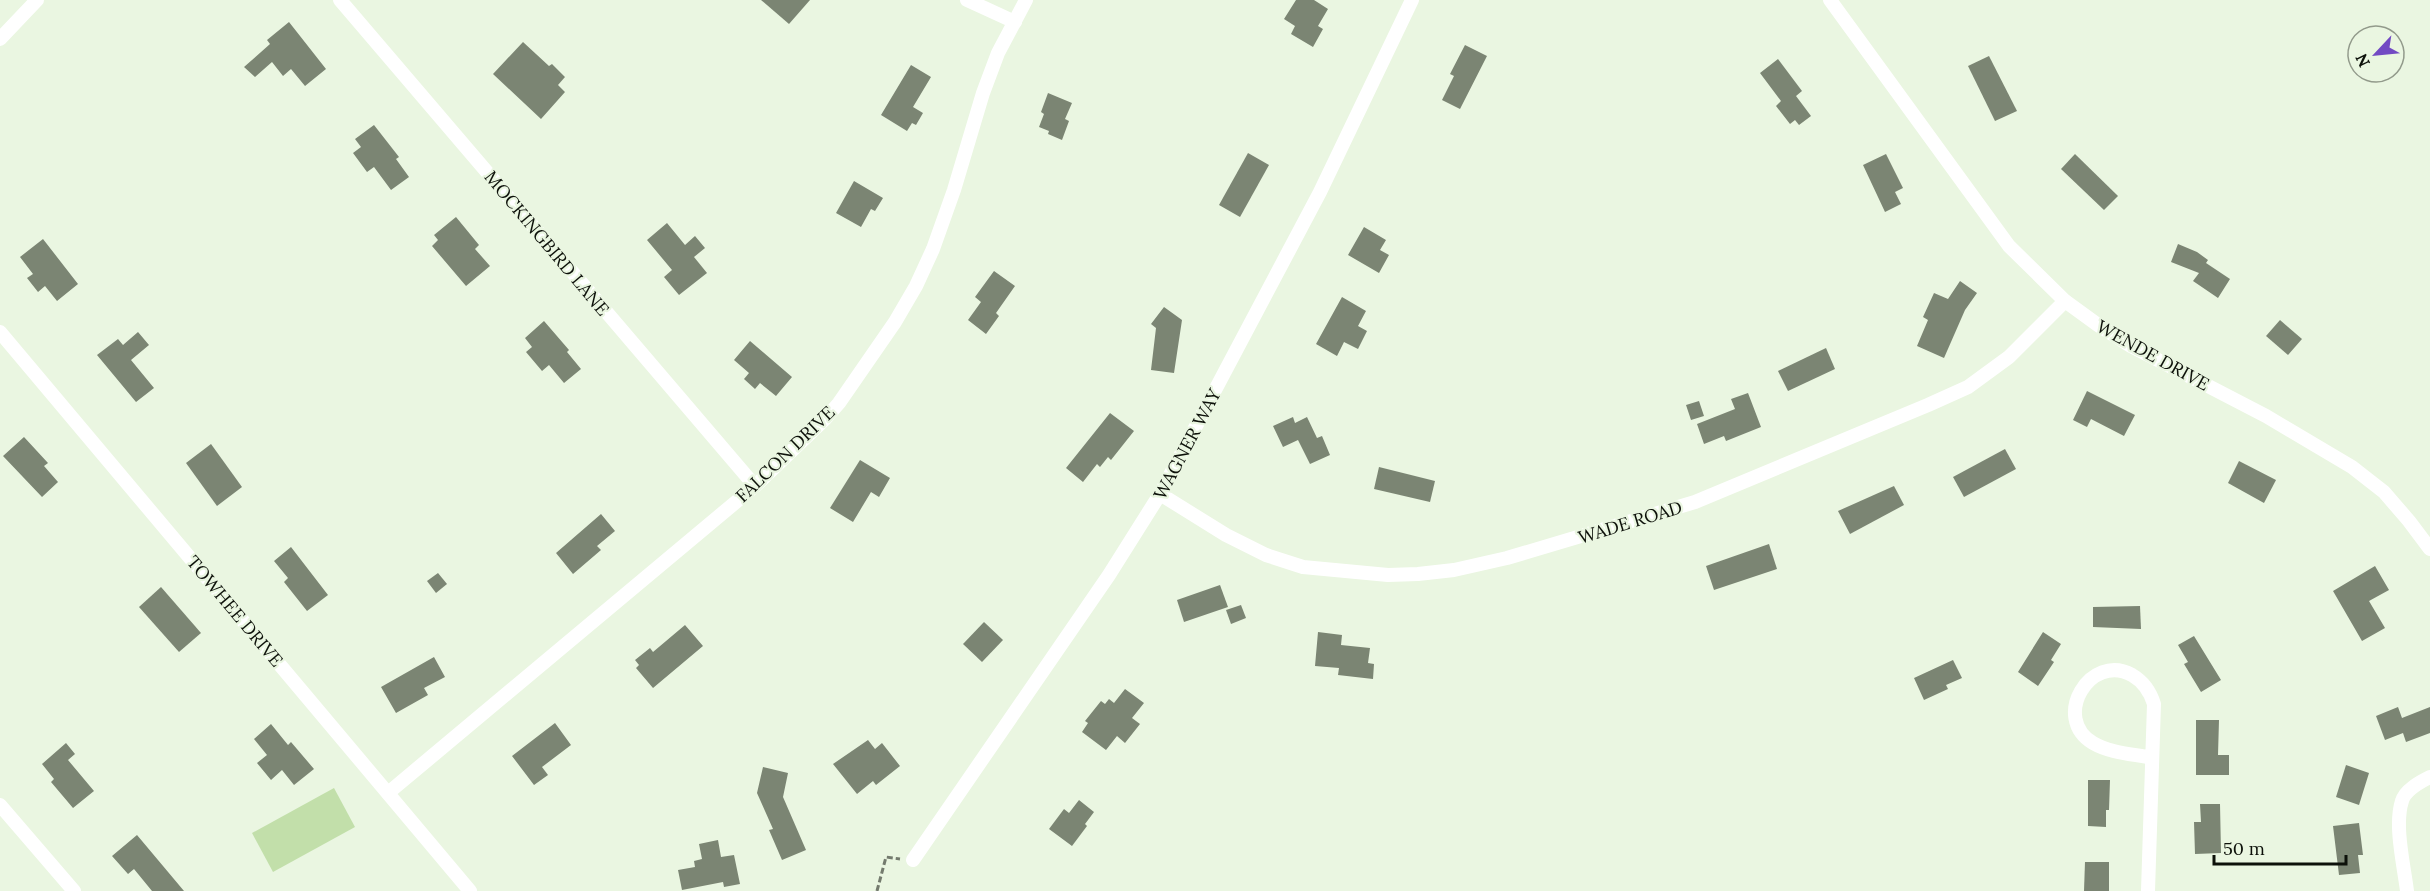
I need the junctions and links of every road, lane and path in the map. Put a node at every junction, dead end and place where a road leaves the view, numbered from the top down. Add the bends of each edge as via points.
1 (37, 0) edge
2 (340, 0) edge
3 (967, 0) edge
4 (1026, 0) edge
5 (1412, 0) edge
6 (1830, 0) edge
7 (1015, 22) junction
8 (0, 39) edge
9 (2066, 301) junction
10 (0, 332) edge
11 (755, 486) junction
12 (1160, 494) junction
13 (2430, 549) edge
14 (2152, 758) junction
15 (2430, 777) edge
16 (388, 793) junction
17 (0, 805) edge
18 (913, 860) joint
19 (74, 891) edge
20 (470, 891) edge
21 (877, 891) edge
22 (2148, 891) edge
23 (2407, 891) edge

1 - 8 street
2 - 11 street, MOCKINGBIRD LANE
3 - 7 street
4 - 7 street, FALCON DRIVE
5 - 12 street, WAGNER WAY via 1320,192
6 - 9 street, WENDE DRIVE via 2009,246
7 - 11 street, FALCON DRIVE via 983,93 933,249 896,322 825,419
9 - 12 street, WADE ROAD via 2009,357 1968,387 1928,405 1695,502 1454,570 1389,575 1303,567 1236,540
9 - 13 street, WENDE DRIVE via 2131,346 2266,416 2352,467 2384,492
10 - 16 street, TOWHEE DRIVE
11 - 16 street, FALCON DRIVE
12 - 18 street, WAGNER WAY
14 - 14 street via 2096,745 2087,739 2075,718 2075,705 2085,683 2094,676 2118,670 2141,681 2151,692
14 - 22 street
15 - 23 street via 2402,799 2399,820
16 - 20 street, TOWHEE DRIVE
17 - 19 street
18 - 21 path via 886,858

